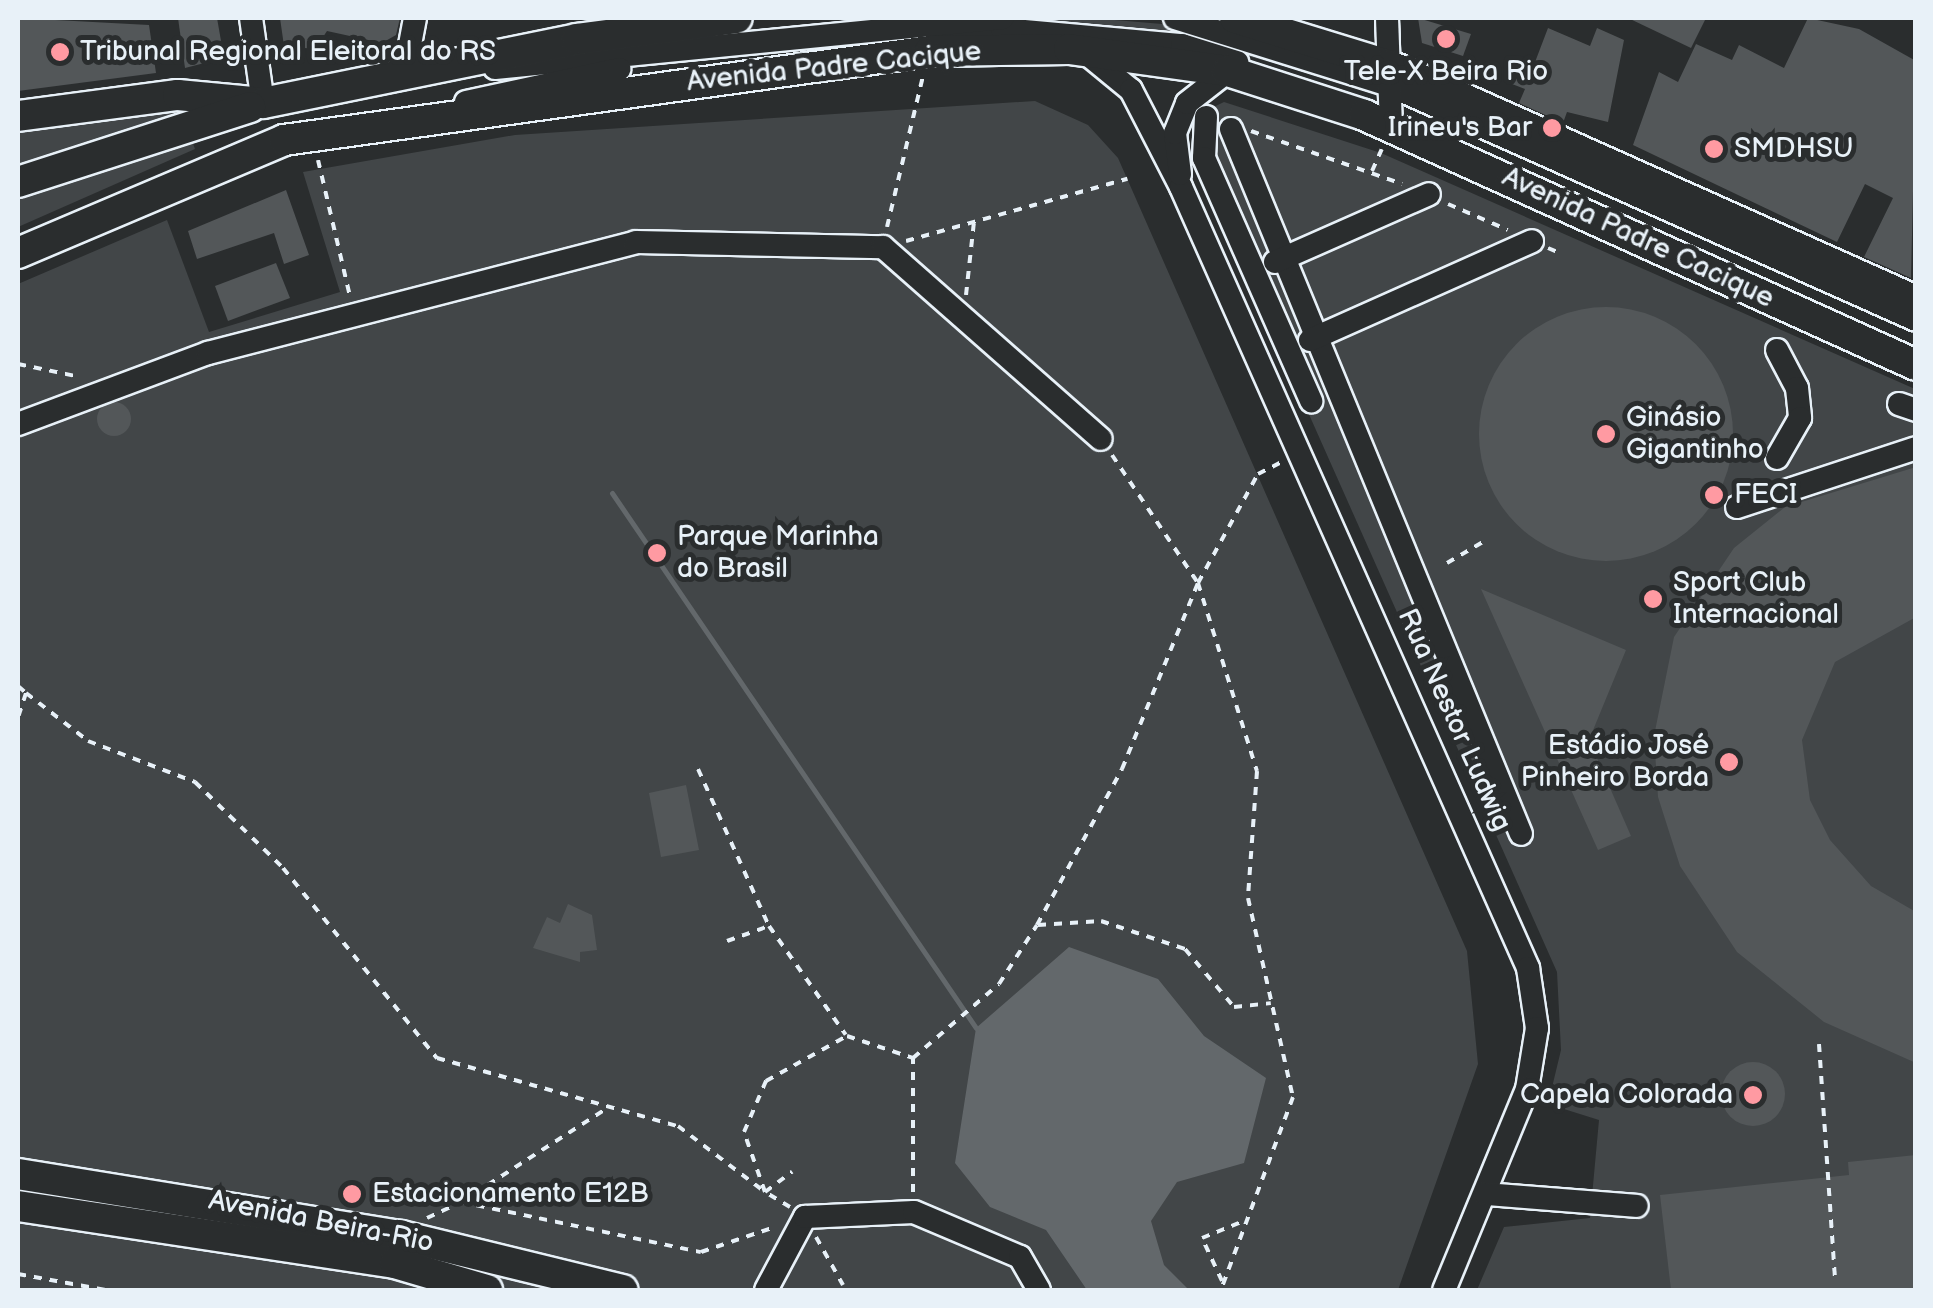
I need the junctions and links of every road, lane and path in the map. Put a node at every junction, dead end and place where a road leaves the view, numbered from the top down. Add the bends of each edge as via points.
1 (251, 18) edge
2 (415, 18) edge
3 (737, 18) edge
4 (965, 18) edge
5 (1003, 18) edge
6 (1174, 18) edge
7 (1235, 18) edge
8 (1387, 18) edge
9 (1276, 23) edge
10 (929, 38) junction
11 (717, 49) junction
12 (1069, 49) junction
13 (1228, 71) junction
14 (393, 74) junction
15 (1388, 75) junction
16 (262, 103) junction
17 (18, 116) edge
18 (1206, 117) dead end
19 (1390, 119) junction
20 (1232, 129) joint
21 (298, 138) junction
22 (1128, 179) dead end
23 (18, 182) edge
24 (1181, 187) junction
25 (1429, 194) junction
26 (974, 220) junction
27 (1532, 241) junction
28 (883, 247) junction
29 (18, 253) edge
30 (1562, 254) dead end
31 (1286, 257) junction
32 (1254, 271) junction
33 (1916, 300) edge
34 (354, 312) junction
35 (964, 314) junction
36 (1916, 320) edge
37 (1320, 335) junction
38 (1916, 349) edge
39 (1288, 350) junction
40 (1776, 350) dead end
41 (18, 364) edge
42 (1916, 365) edge
43 (109, 383) junction
44 (1311, 401) dead end
45 (18, 424) edge
46 (1101, 439) joint
47 (1916, 448) edge
48 (1301, 453) junction
49 (1777, 458) dead end
50 (1737, 507) dead end
51 (1483, 542) dead end
52 (1448, 563) dead end
53 (1198, 584) junction
54 (18, 686) edge
55 (26, 693) junction
56 (18, 718) edge
57 (698, 769) dead end
58 (1521, 834) dead end
59 (1037, 925) junction
60 (769, 926) junction
61 (727, 942) dead end
62 (1272, 1003) junction
63 (847, 1036) junction
64 (1819, 1044) dead end
65 (913, 1058) junction
66 (610, 1107) junction
67 (792, 1172) dead end
68 (18, 1174) edge
69 (765, 1192) junction
70 (1486, 1194) junction
71 (461, 1202) junction
72 (18, 1206) edge
73 (1637, 1206) dead end
74 (914, 1212) junction
75 (806, 1217) junction
76 (1246, 1220) junction
77 (401, 1236) junction
78 (18, 1274) edge
79 (1835, 1279) dead end
80 (843, 1285) dead end
81 (1222, 1287) edge
82 (106, 1290) edge
83 (488, 1290) edge
84 (622, 1290) edge
85 (766, 1290) edge
86 (1039, 1290) edge
87 (1444, 1290) edge

1 - 16 street
2 - 14 street
3 - 14 main road, Avenida Padre Cacique
4 - 10 street
5 - 10 street
6 - 15 street
7 - 9 main road, Avenida Padre Cacique
8 - 15 street
9 - 15 main road, Avenida Padre Cacique
10 - 11 street
10 - 12 main road, Avenida Padre Cacique
10 - 19 street via 1182,45
10 - 21 main road, Avenida Padre Cacique
10 - 28 path
11 - 14 street
11 - 21 street
12 - 13 main road, Avenida Padre Cacique
12 - 24 street, Rua Nestor Ludwig via 1118,72
13 - 19 main road, Avenida Padre Cacique
13 - 24 street, Rua Nestor Ludwig via 1187,103 1176,133
14 - 16 main road, Avenida Padre Cacique
15 - 19 street
15 - 33 main road, Avenida Padre Cacique
15 - 36 street
16 - 17 main road, Avenida Padre Cacique via 178,95
16 - 23 main road
18 - 32 street via 1204,158
19 - 38 street
19 - 42 main road, Avenida Padre Cacique
20 - 25 path
20 - 31 street
21 - 29 main road, Avenida Padre Cacique
21 - 34 path
22 - 26 path
24 - 48 street, Rua Nestor Ludwig
25 - 27 path
25 - 31 street
26 - 28 path
26 - 35 path
27 - 30 path
27 - 37 street
28 - 34 street via 636,242
28 - 35 street
31 - 32 street
31 - 37 street
32 - 39 street
34 - 43 street
35 - 46 street
37 - 39 street
37 - 58 street
39 - 44 street
40 - 49 street via 1797,388 1800,418
41 - 43 path
43 - 45 street
46 - 53 path
47 - 50 street
48 - 53 path via 1258,474
48 - 70 street, Rua Nestor Ludwig via 1528,968 1534,1060
51 - 52 path
53 - 59 path via 1122,769
53 - 62 path via 1258,771 1248,898
54 - 55 path
55 - 56 path
55 - 66 path via 88,741 194,782 283,868 436,1058
57 - 60 path
59 - 62 path via 1100,921 1185,949 1234,1007
59 - 65 path via 999,984
60 - 61 path
60 - 63 path
62 - 76 path via 1293,1097
63 - 65 path
63 - 69 path via 766,1081 744,1132
64 - 79 path
65 - 74 path
66 - 69 path via 678,1126
66 - 71 path
67 - 69 path
68 - 77 main road, Avenida Beira-Rio
69 - 75 path
70 - 73 street
70 - 87 street, Rua Nestor Ludwig
71 - 75 path via 701,1252
71 - 77 path
72 - 83 main road, Avenida Beira-Rio via 357,1256
74 - 75 street
74 - 86 street via 1020,1257
75 - 80 path
75 - 85 street
76 - 81 path
76 - 81 path via 1202,1238
77 - 84 main road, Avenida Beira-Rio
78 - 82 path

